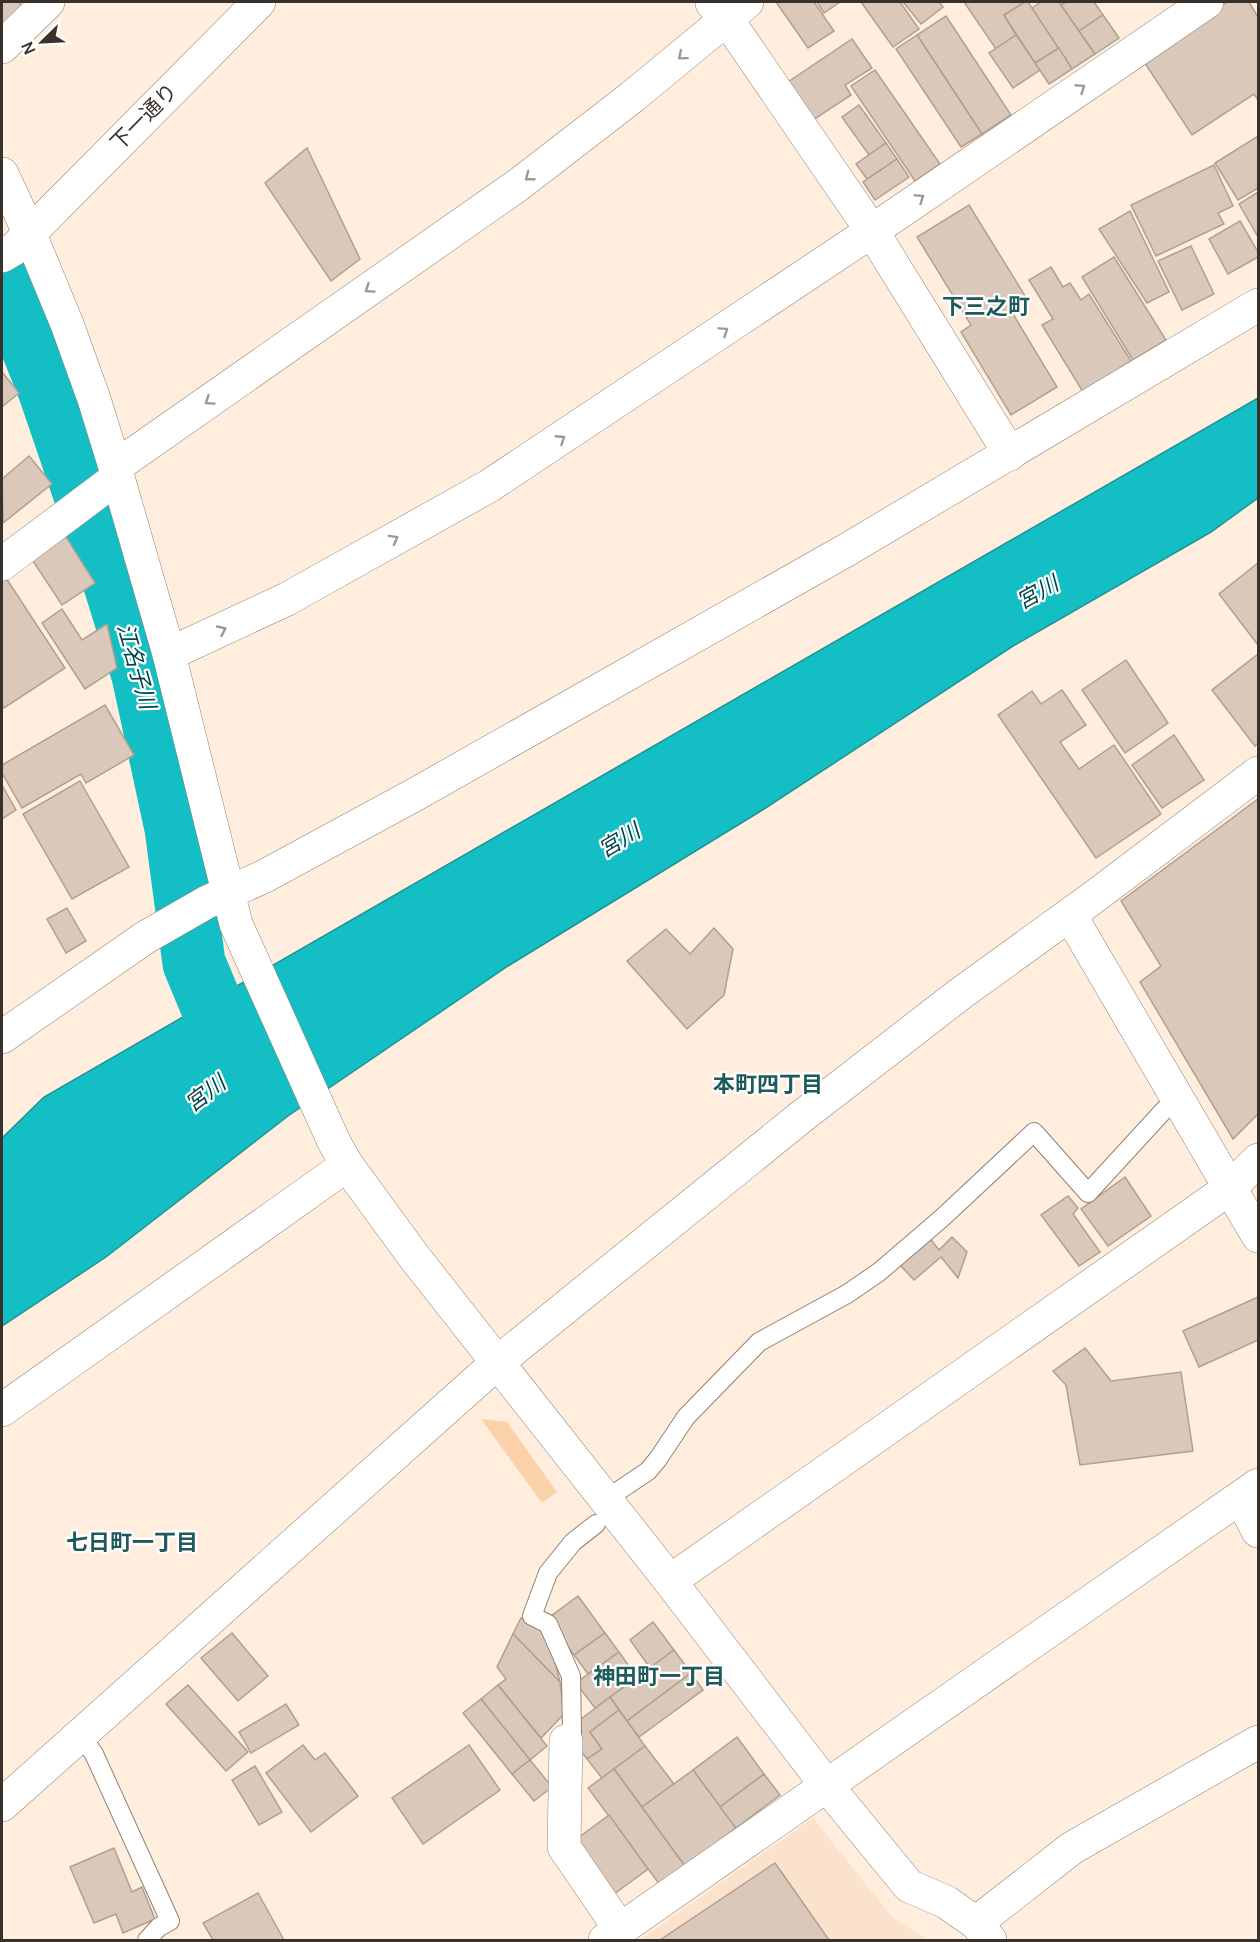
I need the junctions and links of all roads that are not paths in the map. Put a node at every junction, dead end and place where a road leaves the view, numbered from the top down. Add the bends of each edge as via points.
1 (48, 2) edge
2 (259, 2) edge
3 (1207, 2) edge
4 (728, 7) edge
5 (2, 47) edge
6 (2, 174) edge
7 (872, 231) junction
8 (15, 246) edge
9 (1258, 305) edge
10 (1010, 454) junction
11 (112, 477) junction
12 (2, 564) edge
13 (169, 654) junction
14 (1258, 773) edge
15 (217, 897) junction
16 (1070, 915) junction
17 (2, 1037) edge
18 (1177, 1096) junction
19 (340, 1153) junction
20 (1258, 1160) edge
21 (1230, 1188) junction
22 (1258, 1236) edge
23 (498, 1362) junction
24 (2, 1410) edge
25 (1250, 1491) edge
26 (600, 1512) junction
27 (1258, 1531) edge
28 (670, 1581) junction
29 (80, 1734) junction
30 (566, 1741) joint
31 (1258, 1742) edge
32 (827, 1786) junction
33 (2, 1805) edge
34 (983, 1932) edge
35 (613, 1935) edge
36 (147, 1941) edge

1 - 5 street
2 - 8 street, 下一通り
7 -> 3 street
4 - 7 street
4 -> 11 street via 632,97 518,185
6 - 8 street
7 - 10 street
13 -> 7 street via 287,599 489,486
8 - 11 street via 67,324 94,399
9 - 10 street
10 - 15 street via 416,794 263,877
11 - 12 street
11 - 13 street
13 - 15 street
14 - 16 street
15 - 17 street via 146,937
15 - 19 street via 236,924
16 - 18 street
16 - 23 street via 801,1117
18 - 21 street
18 - 26 lane via 1088,1193 1034,1132 879,1272 759,1342 686,1417 648,1470
19 - 23 street
19 - 24 street
20 - 21 street
21 - 22 street
21 - 28 street
23 - 26 street
23 - 29 street
25 - 27 street
25 - 32 street
26 - 28 street
26 - 30 lane via 548,1573 532,1616 548,1624 571,1676 572,1732
28 - 32 street
29 - 33 street
29 - 36 lane via 94,1754 170,1921
30 - 35 street via 564,1847
31 - 34 street via 1072,1848
32 - 34 street via 909,1886 946,1902
32 - 35 street

